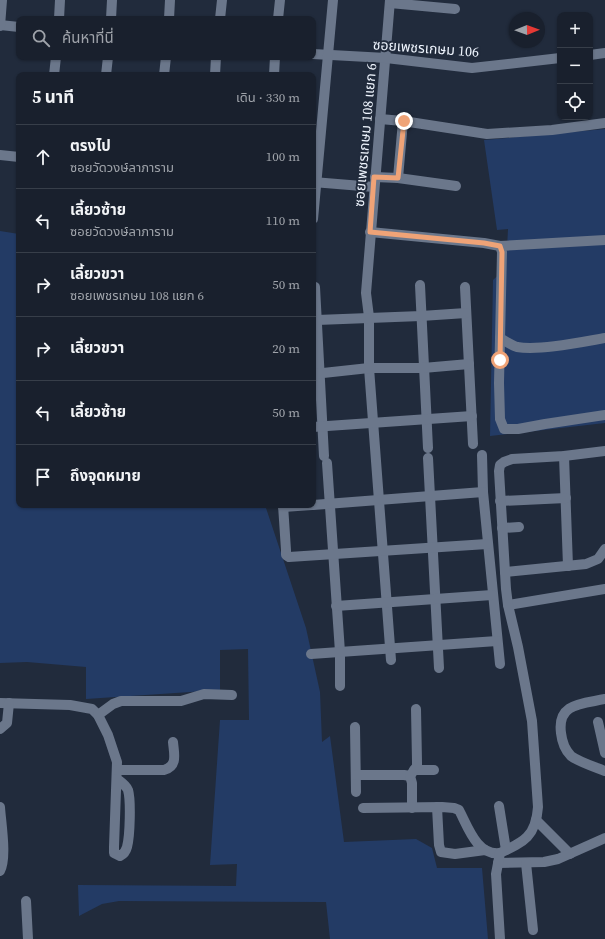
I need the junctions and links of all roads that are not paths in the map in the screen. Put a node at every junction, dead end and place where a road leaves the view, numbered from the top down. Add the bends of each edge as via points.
1 (2, 0) edge
2 (60, 0) edge
3 (112, 0) edge
4 (170, 0) edge
5 (222, 0) edge
6 (280, 0) edge
7 (333, 0) edge
8 (390, 2) edge
9 (455, 9) dead end
10 (59, 16) edge
11 (111, 16) edge
12 (169, 16) edge
13 (220, 16) edge
14 (278, 16) edge
15 (0, 25) edge
16 (16, 27) edge
17 (605, 53) edge
18 (316, 54) edge
19 (593, 55) edge
20 (328, 56) junction
21 (386, 58) junction
22 (557, 58) edge
23 (56, 60) edge
24 (108, 60) edge
25 (166, 60) edge
26 (216, 60) edge
27 (275, 60) edge
28 (54, 72) edge
29 (106, 72) edge
30 (164, 72) edge
31 (215, 72) edge
32 (274, 72) edge
33 (380, 120) junction
34 (404, 121) junction
35 (605, 122) edge
36 (0, 155) edge
37 (16, 156) edge
38 (316, 172) edge
39 (398, 178) junction
40 (316, 182) edge
41 (374, 182) junction
42 (456, 186) dead end
43 (370, 232) junction
44 (605, 240) edge
45 (500, 246) junction
46 (420, 285) dead end
47 (465, 287) dead end
48 (466, 313) junction
49 (422, 316) junction
50 (369, 317) junction
51 (316, 322) edge
52 (500, 338) junction
53 (605, 338) edge
54 (469, 364) junction
55 (369, 368) junction
56 (423, 368) junction
57 (316, 374) edge
58 (605, 415) edge
59 (472, 416) junction
60 (426, 419) junction
61 (374, 422) junction
62 (318, 426) edge
63 (473, 444) dead end
64 (428, 448) dead end
65 (605, 451) edge
66 (482, 455) dead end
67 (564, 456) junction
68 (428, 458) dead end
69 (482, 492) junction
70 (430, 496) junction
71 (566, 498) junction
72 (380, 499) junction
73 (500, 501) junction
74 (330, 504) junction
75 (316, 505) edge
76 (283, 508) edge
77 (519, 527) dead end
78 (502, 528) junction
79 (487, 544) junction
80 (433, 547) junction
81 (605, 549) edge
82 (384, 551) junction
83 (332, 554) junction
84 (568, 566) junction
85 (505, 572) junction
86 (605, 589) edge
87 (492, 595) junction
88 (436, 599) junction
89 (387, 603) junction
90 (508, 605) junction
91 (336, 606) junction
92 (497, 641) junction
93 (438, 645) junction
94 (390, 648) junction
95 (340, 652) junction
96 (311, 654) dead end
97 (391, 660) dead end
98 (500, 664) dead end
99 (439, 668) dead end
100 (340, 686) dead end
101 (232, 695) dead end
102 (605, 699) edge
103 (4, 703) edge
104 (416, 709) dead end
105 (98, 716) junction
106 (598, 722) dead end
107 (355, 727) dead end
108 (0, 729) edge
109 (173, 742) dead end
110 (605, 753) edge
111 (434, 770) dead end
112 (605, 771) edge
113 (412, 773) junction
114 (117, 775) junction
115 (356, 775) junction
116 (356, 792) dead end
117 (499, 806) dead end
118 (437, 807) junction
119 (0, 808) edge
120 (363, 808) dead end
121 (412, 808) junction
122 (536, 820) junction
123 (605, 838) edge
124 (485, 850) junction
125 (503, 852) junction
126 (570, 854) junction
127 (526, 863) junction
128 (498, 864) junction
129 (0, 871) edge
130 (26, 901) dead end
131 (533, 930) dead end
132 (28, 939) edge
133 (500, 939) edge

1 - 15 street
2 - 10 street
3 - 11 street
4 - 12 street
5 - 13 street
6 - 14 street
7 - 20 street
8 - 9 street
8 - 21 street, ซอยเพชรเกษม 108 แยก 6
15 - 16 street
17 - 19 street
18 - 20 street, ซอยเพชรเกษม 106
20 - 21 street, ซอยเพชรเกษม 106
20 - 38 street
21 - 22 street, ซอยเพชรเกษม 106 via 472,68
21 - 33 street, ซอยเพชรเกษม 108 แยก 6
23 - 28 street
24 - 29 street
25 - 30 street
26 - 31 street
27 - 32 street
33 - 34 street
33 - 41 street, ซอยเพชรเกษม 108 แยก 6
34 - 35 street via 487,134 552,130
34 - 39 street
36 - 37 street
39 - 41 street
39 - 42 street
40 - 41 street
41 - 43 street, ซอยเพชรเกษม 108 แยก 6
43 - 45 street
43 - 50 street, ซอยเพชรเกษม 108 แยก 6 via 366,272
44 - 45 street
45 - 52 street
46 - 49 street
47 - 48 street
48 - 49 street
48 - 54 street
49 - 50 street
49 - 56 street
50 - 51 street
50 - 55 street, ซอยเพชรเกษม 108 แยก 6
52 - 53 street via 523,348
52 - 58 street via 498,382 500,419 504,429
54 - 56 street
54 - 59 street
55 - 56 street
55 - 57 street
55 - 61 street, ซอยเพชรเกษม 108 แยก 6
56 - 60 street
57 - 62 street
59 - 60 street
59 - 63 street
60 - 61 street
60 - 64 street
61 - 62 street
61 - 72 street, ซอยเพชรเกษม 108 แยก 6
62 - 74 street via 326,459
65 - 67 street
66 - 69 street
67 - 71 street
67 - 73 street via 512,459 504,462 500,465 499,471
68 - 70 street
69 - 70 street
69 - 79 street
70 - 72 street
70 - 80 street
71 - 73 street
71 - 84 street
72 - 74 street
72 - 82 street, ซอยเพชรเกษม 108 แยก 6
73 - 78 street
74 - 75 street
74 - 83 street
76 - 83 street via 286,555 289,557
77 - 78 street
78 - 85 street
79 - 80 street
79 - 87 street
80 - 82 street
80 - 88 street
81 - 84 street via 598,559 586,564
82 - 83 street
82 - 89 street, ซอยเพชรเกษม 108 แยก 6
83 - 91 street
84 - 85 street
85 - 90 street
86 - 90 street
87 - 88 street
87 - 92 street
88 - 89 street
88 - 93 street
89 - 91 street
89 - 94 street, ซอยเพชรเกษม 108 แยก 6
90 - 122 street via 532,721 538,807
91 - 95 street
92 - 93 street
92 - 98 street
93 - 94 street
93 - 99 street
94 - 95 street
94 - 97 street, ซอยเพชรเกษม 108 แยก 6
95 - 96 street
95 - 100 street
101 - 105 street via 204,694 181,701 121,701
102 - 112 street via 570,708 561,717 560,729 562,742 572,757
103 - 105 street via 70,705 92,709
103 - 108 street via 7,723
104 - 113 street via 417,762
105 - 114 street via 117,762
106 - 110 street
107 - 115 street
109 - 114 street via 174,761 169,768
111 - 113 street
113 - 115 street
113 - 121 street
114 - 114 street via 128,790 129,799 127,847 120,856 114,853
115 - 116 street
117 - 125 street
118 - 121 street
118 - 124 street via 459,810 472,836
118 - 124 street via 441,852 455,854
119 - 129 street via 3,855
120 - 121 street
122 - 125 street via 528,838
122 - 126 street
123 - 126 street
124 - 125 street via 490,853
125 - 128 street
126 - 127 street via 558,859
127 - 128 street
127 - 131 street
128 - 133 street via 496,874
130 - 132 street

